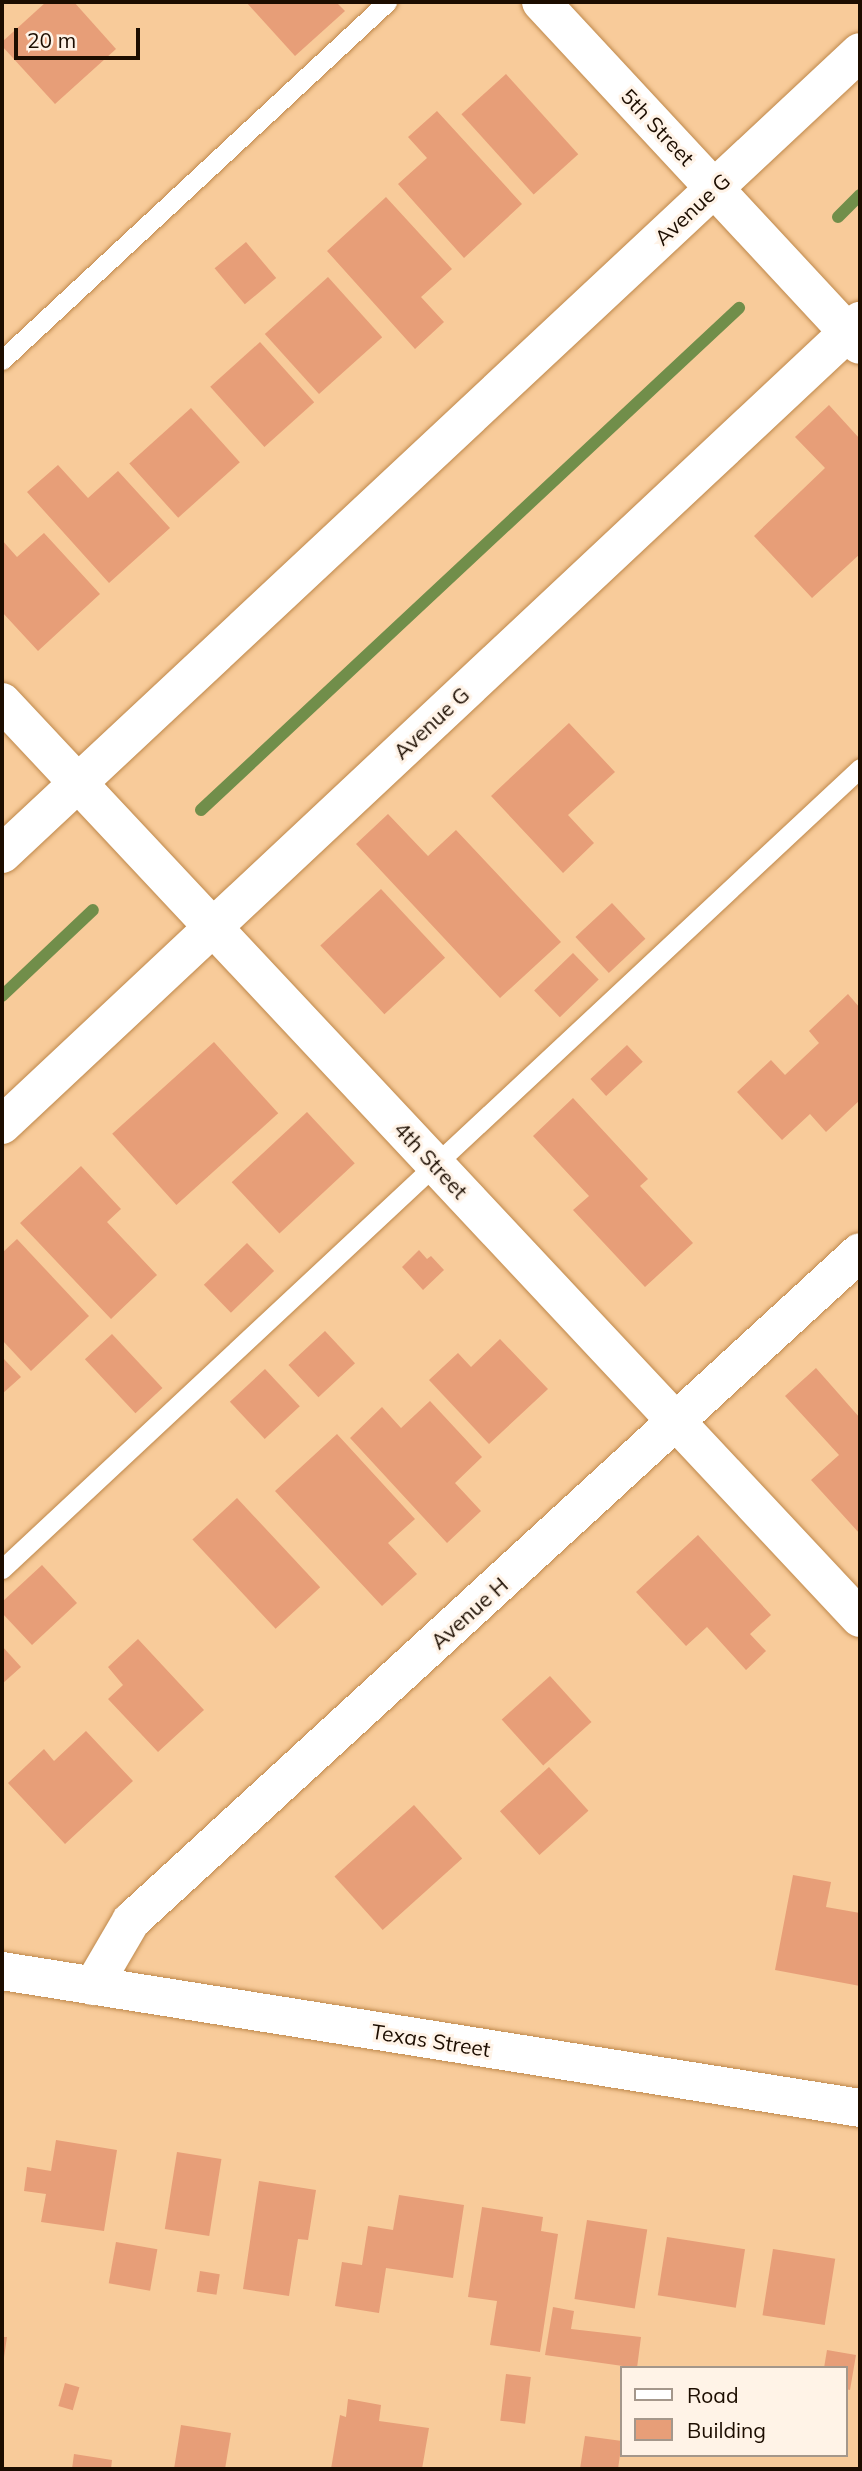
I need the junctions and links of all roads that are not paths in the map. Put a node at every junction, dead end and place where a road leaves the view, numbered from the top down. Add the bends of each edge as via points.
1 (387, 2) edge
2 (541, 2) edge
3 (860, 52) edge
4 (714, 188) junction
5 (856, 333) edge
6 (2, 360) edge
7 (2, 702) edge
8 (860, 768) edge
9 (78, 783) junction
10 (2, 854) edge
11 (213, 928) junction
12 (2, 1125) edge
13 (435, 1165) junction
14 (860, 1252) edge
15 (677, 1423) junction
16 (2, 1569) edge
17 (860, 1618) edge
18 (2, 1971) edge
19 (93, 1986) junction
20 (860, 2108) edge

1 - 6 lane
2 - 4 street, 5th Street
3 - 4 street, Avenue G
4 - 5 street, 5th Street
4 - 9 street, Avenue G
5 - 11 street, Avenue G
7 - 9 street, 4th Street
8 - 13 lane
9 - 10 street, Avenue G
9 - 11 street, 4th Street
11 - 12 street, Avenue G
11 - 13 street, 4th Street
13 - 15 street, 4th Street
13 - 16 lane
14 - 15 street, Avenue H
15 - 17 street, 4th Street
15 - 19 street, Avenue H via 131,1921
18 - 19 street, Texas Street
19 - 20 street, Texas Street

